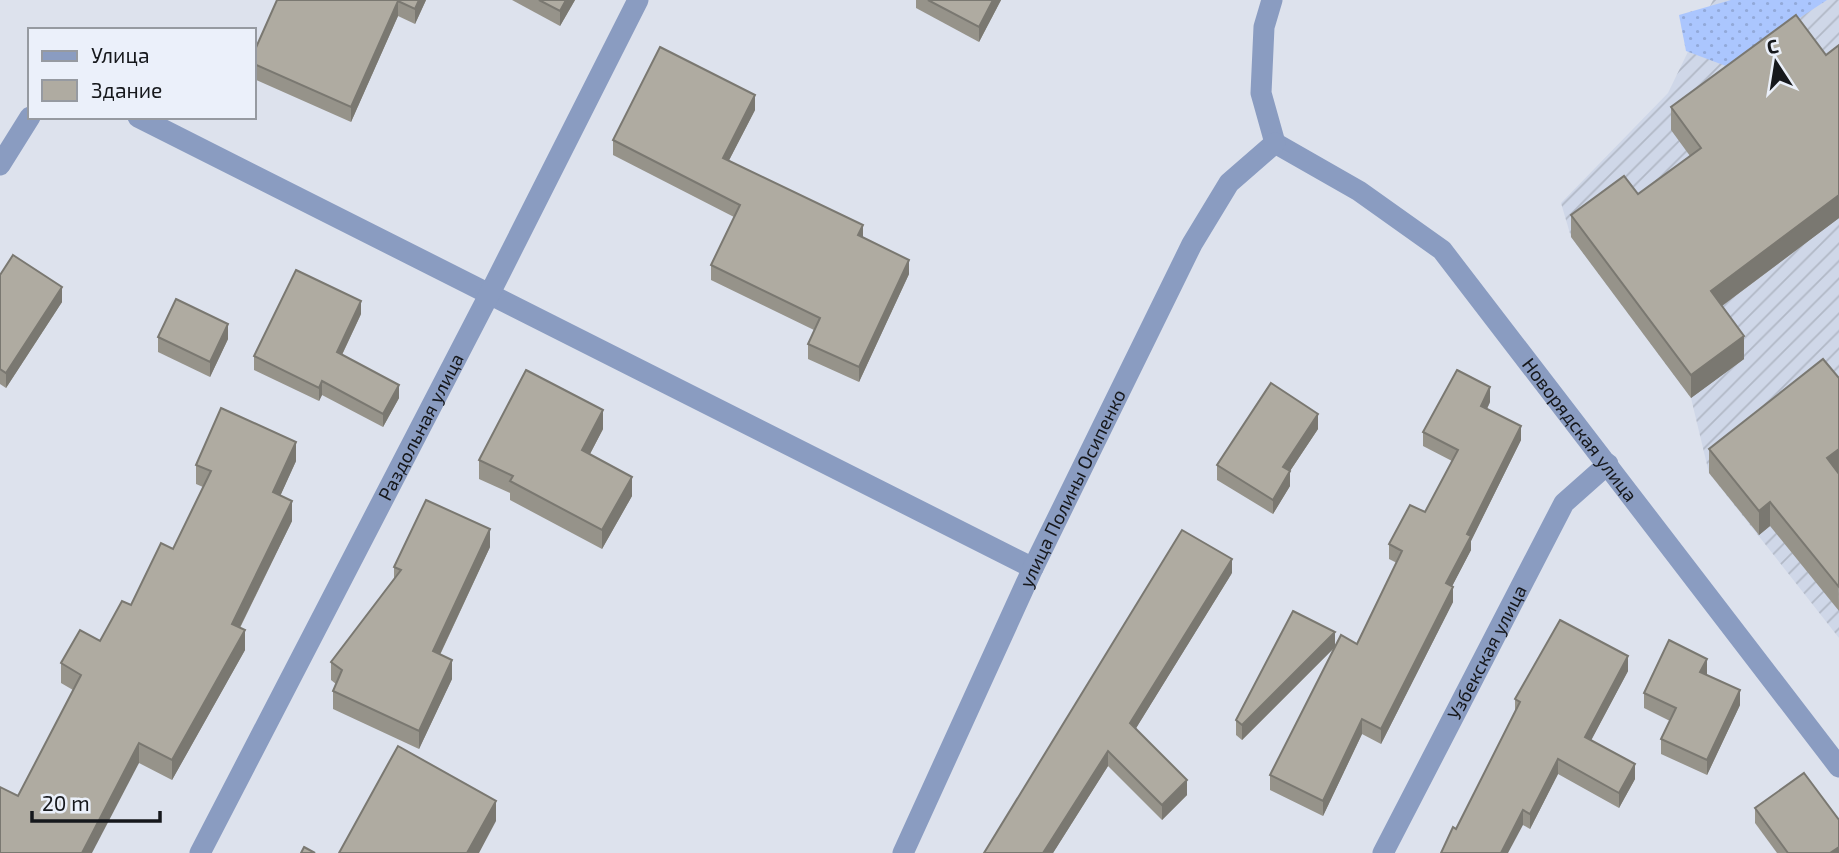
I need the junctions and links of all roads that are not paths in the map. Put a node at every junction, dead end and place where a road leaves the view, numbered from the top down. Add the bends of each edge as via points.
1 (638, 0) edge
2 (1272, 0) edge
3 (29, 119) edge
4 (142, 119) edge
5 (1275, 143) junction
6 (0, 165) edge
7 (489, 295) junction
8 (1608, 464) junction
9 (1033, 568) junction
10 (1839, 768) edge
11 (200, 853) edge
12 (903, 853) edge
13 (1383, 853) edge

1 - 7 street, Раздольная улица
2 - 5 street via 1264,27 1261,93
3 - 6 street
4 - 7 street
5 - 8 street, Новорядская улица via 1360,191 1442,250
5 - 9 street, улица Полины Осипенко via 1229,183 1192,244
7 - 9 street
7 - 11 street, Раздольная улица
8 - 10 street, Новорядская улица
8 - 13 street, Узбекская улица via 1564,503
9 - 12 street, улица Полины Осипенко

